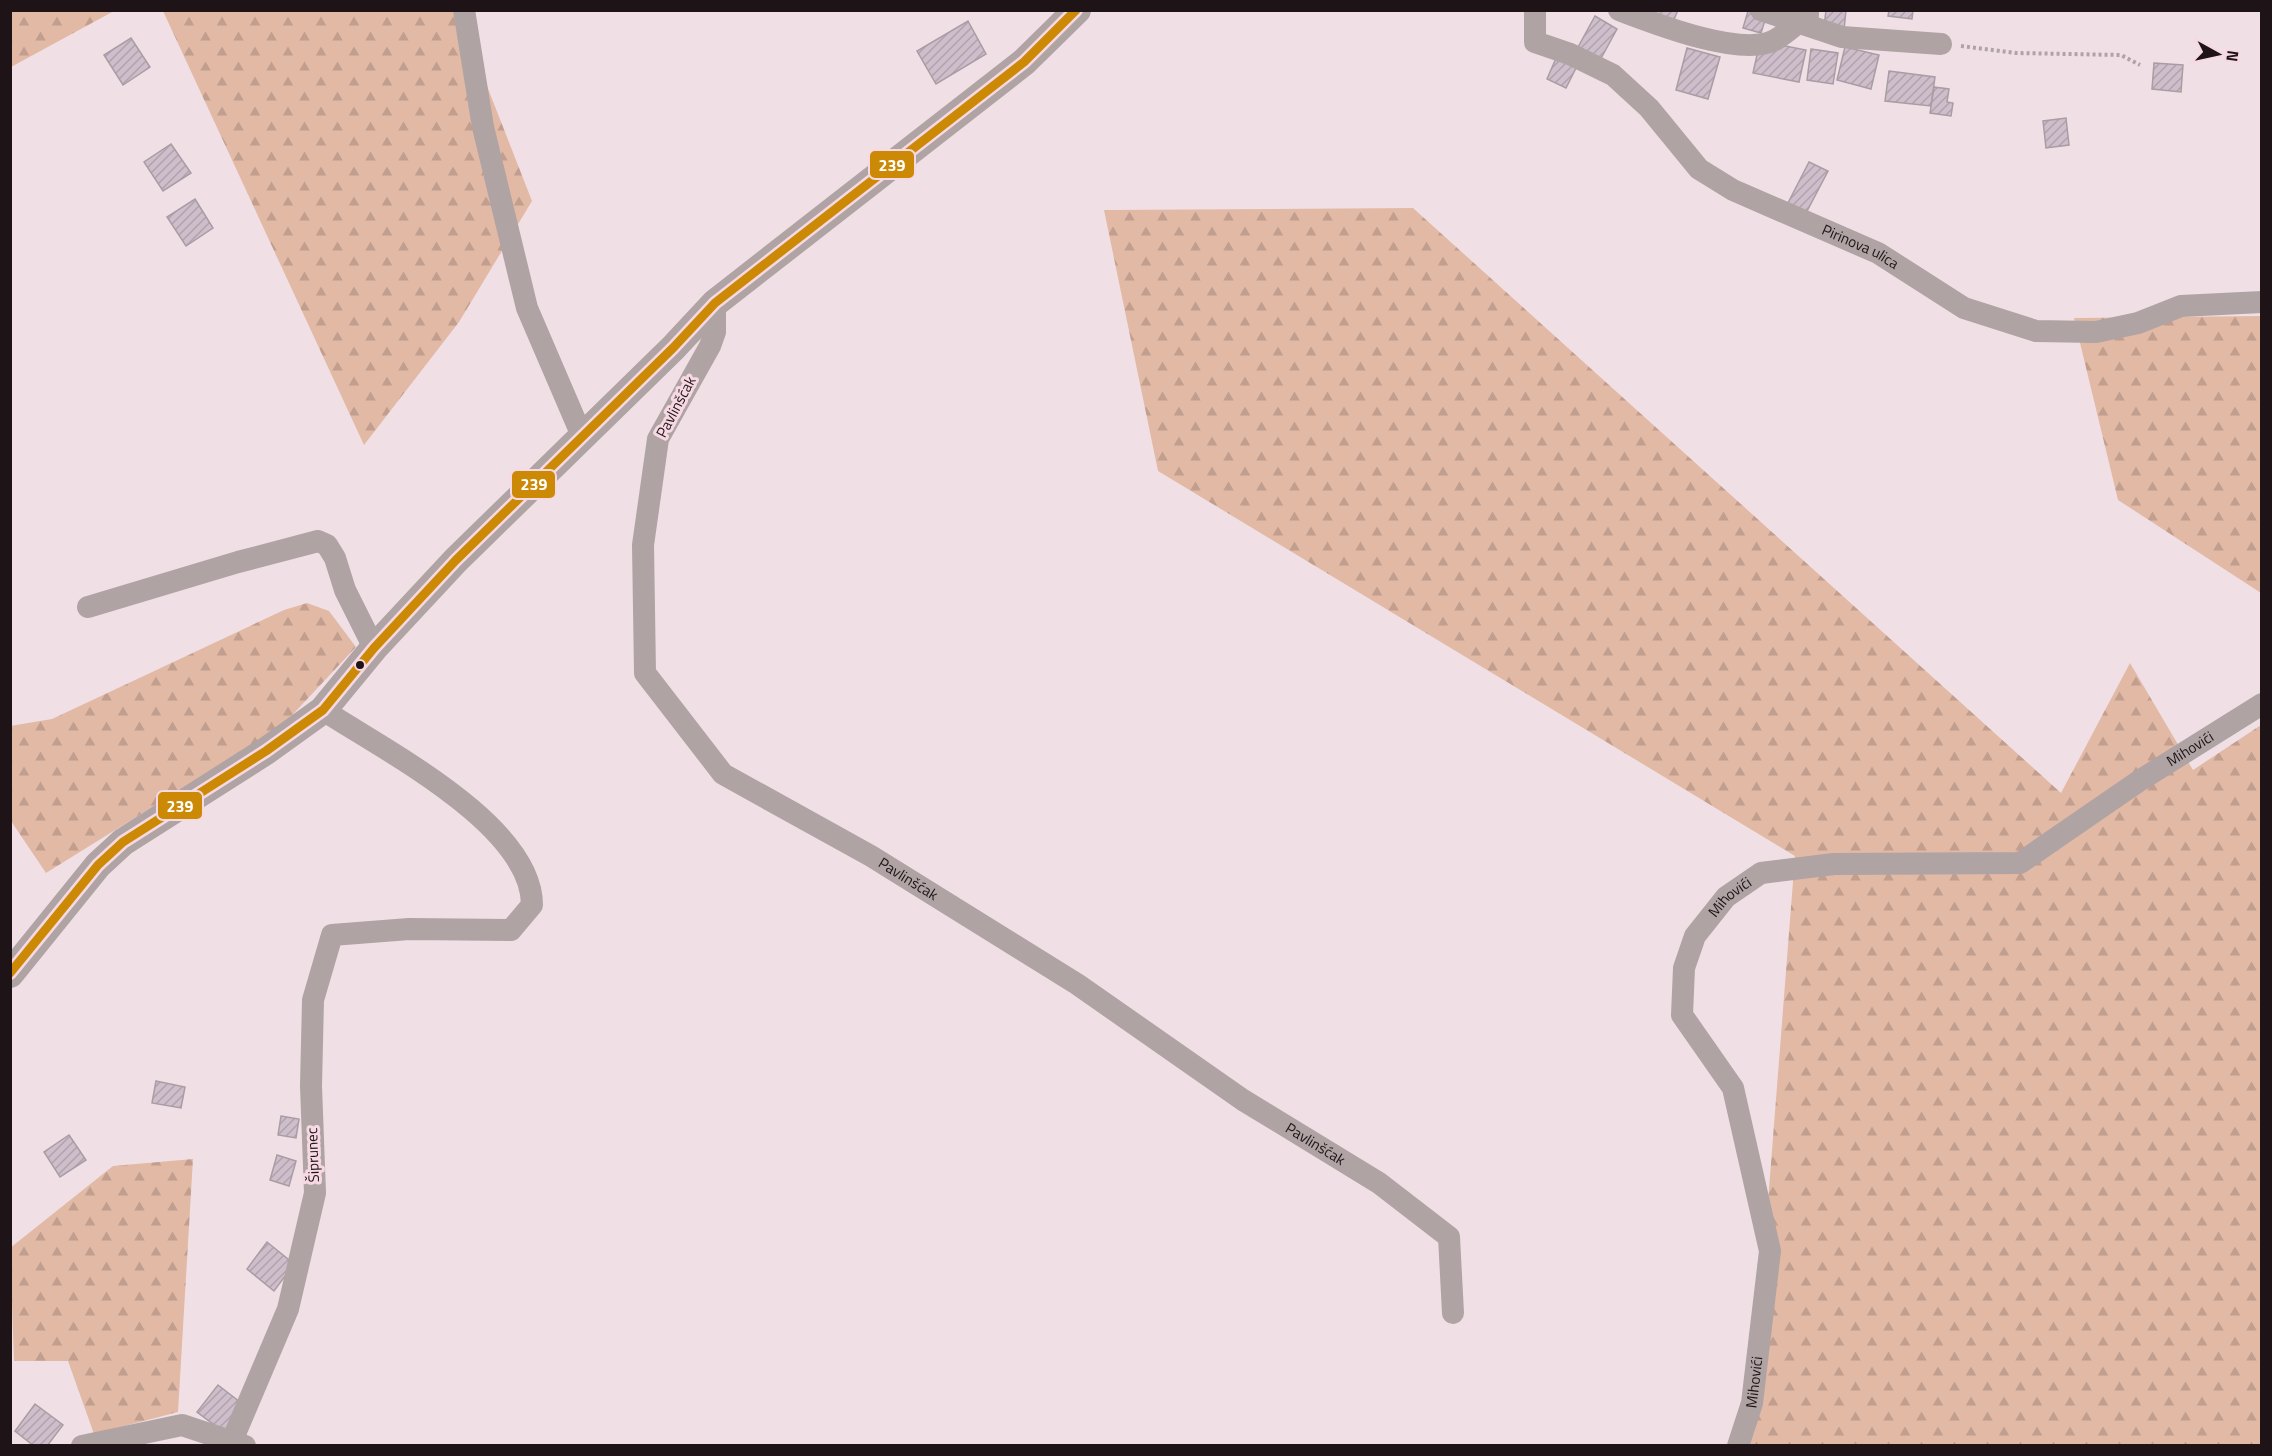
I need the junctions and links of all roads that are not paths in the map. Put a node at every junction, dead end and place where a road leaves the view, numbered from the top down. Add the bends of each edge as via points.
1 (464, 10) edge
2 (1077, 10) edge
3 (1534, 10) edge
4 (1619, 10) edge
5 (1761, 10) edge
6 (1803, 16) edge
7 (1941, 44) road end
8 (2262, 302) edge
9 (715, 303) junction
10 (582, 436) junction
11 (88, 608) dead end
12 (374, 648) junction
13 (2262, 704) edge
14 (323, 710) junction
15 (10, 974) edge
16 (1453, 1313) dead end
17 (238, 1443) edge
18 (82, 1446) edge
19 (1738, 1446) edge

1 - 10 street via 483,127 527,308
2 - 9 street via 1024,62
3 - 8 street, Pirinova ulica via 1535,42 1613,75 1649,108 1699,169 1733,190 1878,253 1964,308 2036,331 2096,332 2181,306
4 - 6 street via 1714,42 1760,44 1774,41
5 - 6 street
6 - 7 street via 1842,37
9 - 10 street
9 - 16 street, Pavlinšćak via 715,332 710,346 658,439 643,545 645,673 723,774 871,856 1077,984 1243,1100 1379,1183 1449,1237
10 - 12 street via 456,560
11 - 12 street via 238,561 318,541 327,545 335,558 345,590
12 - 14 street
13 - 19 street, Mihovići via 2139,781 2020,863 1834,864 1761,873 1726,897 1695,936 1684,968 1682,1015 1733,1088 1770,1251 1752,1403
14 - 15 street via 123,842 98,865
14 - 17 street, Šiprunec via 429,778 484,819 526,872 532,905 511,930 409,929 332,935 313,1000 315,1193 288,1309
17 - 18 street via 182,1425

